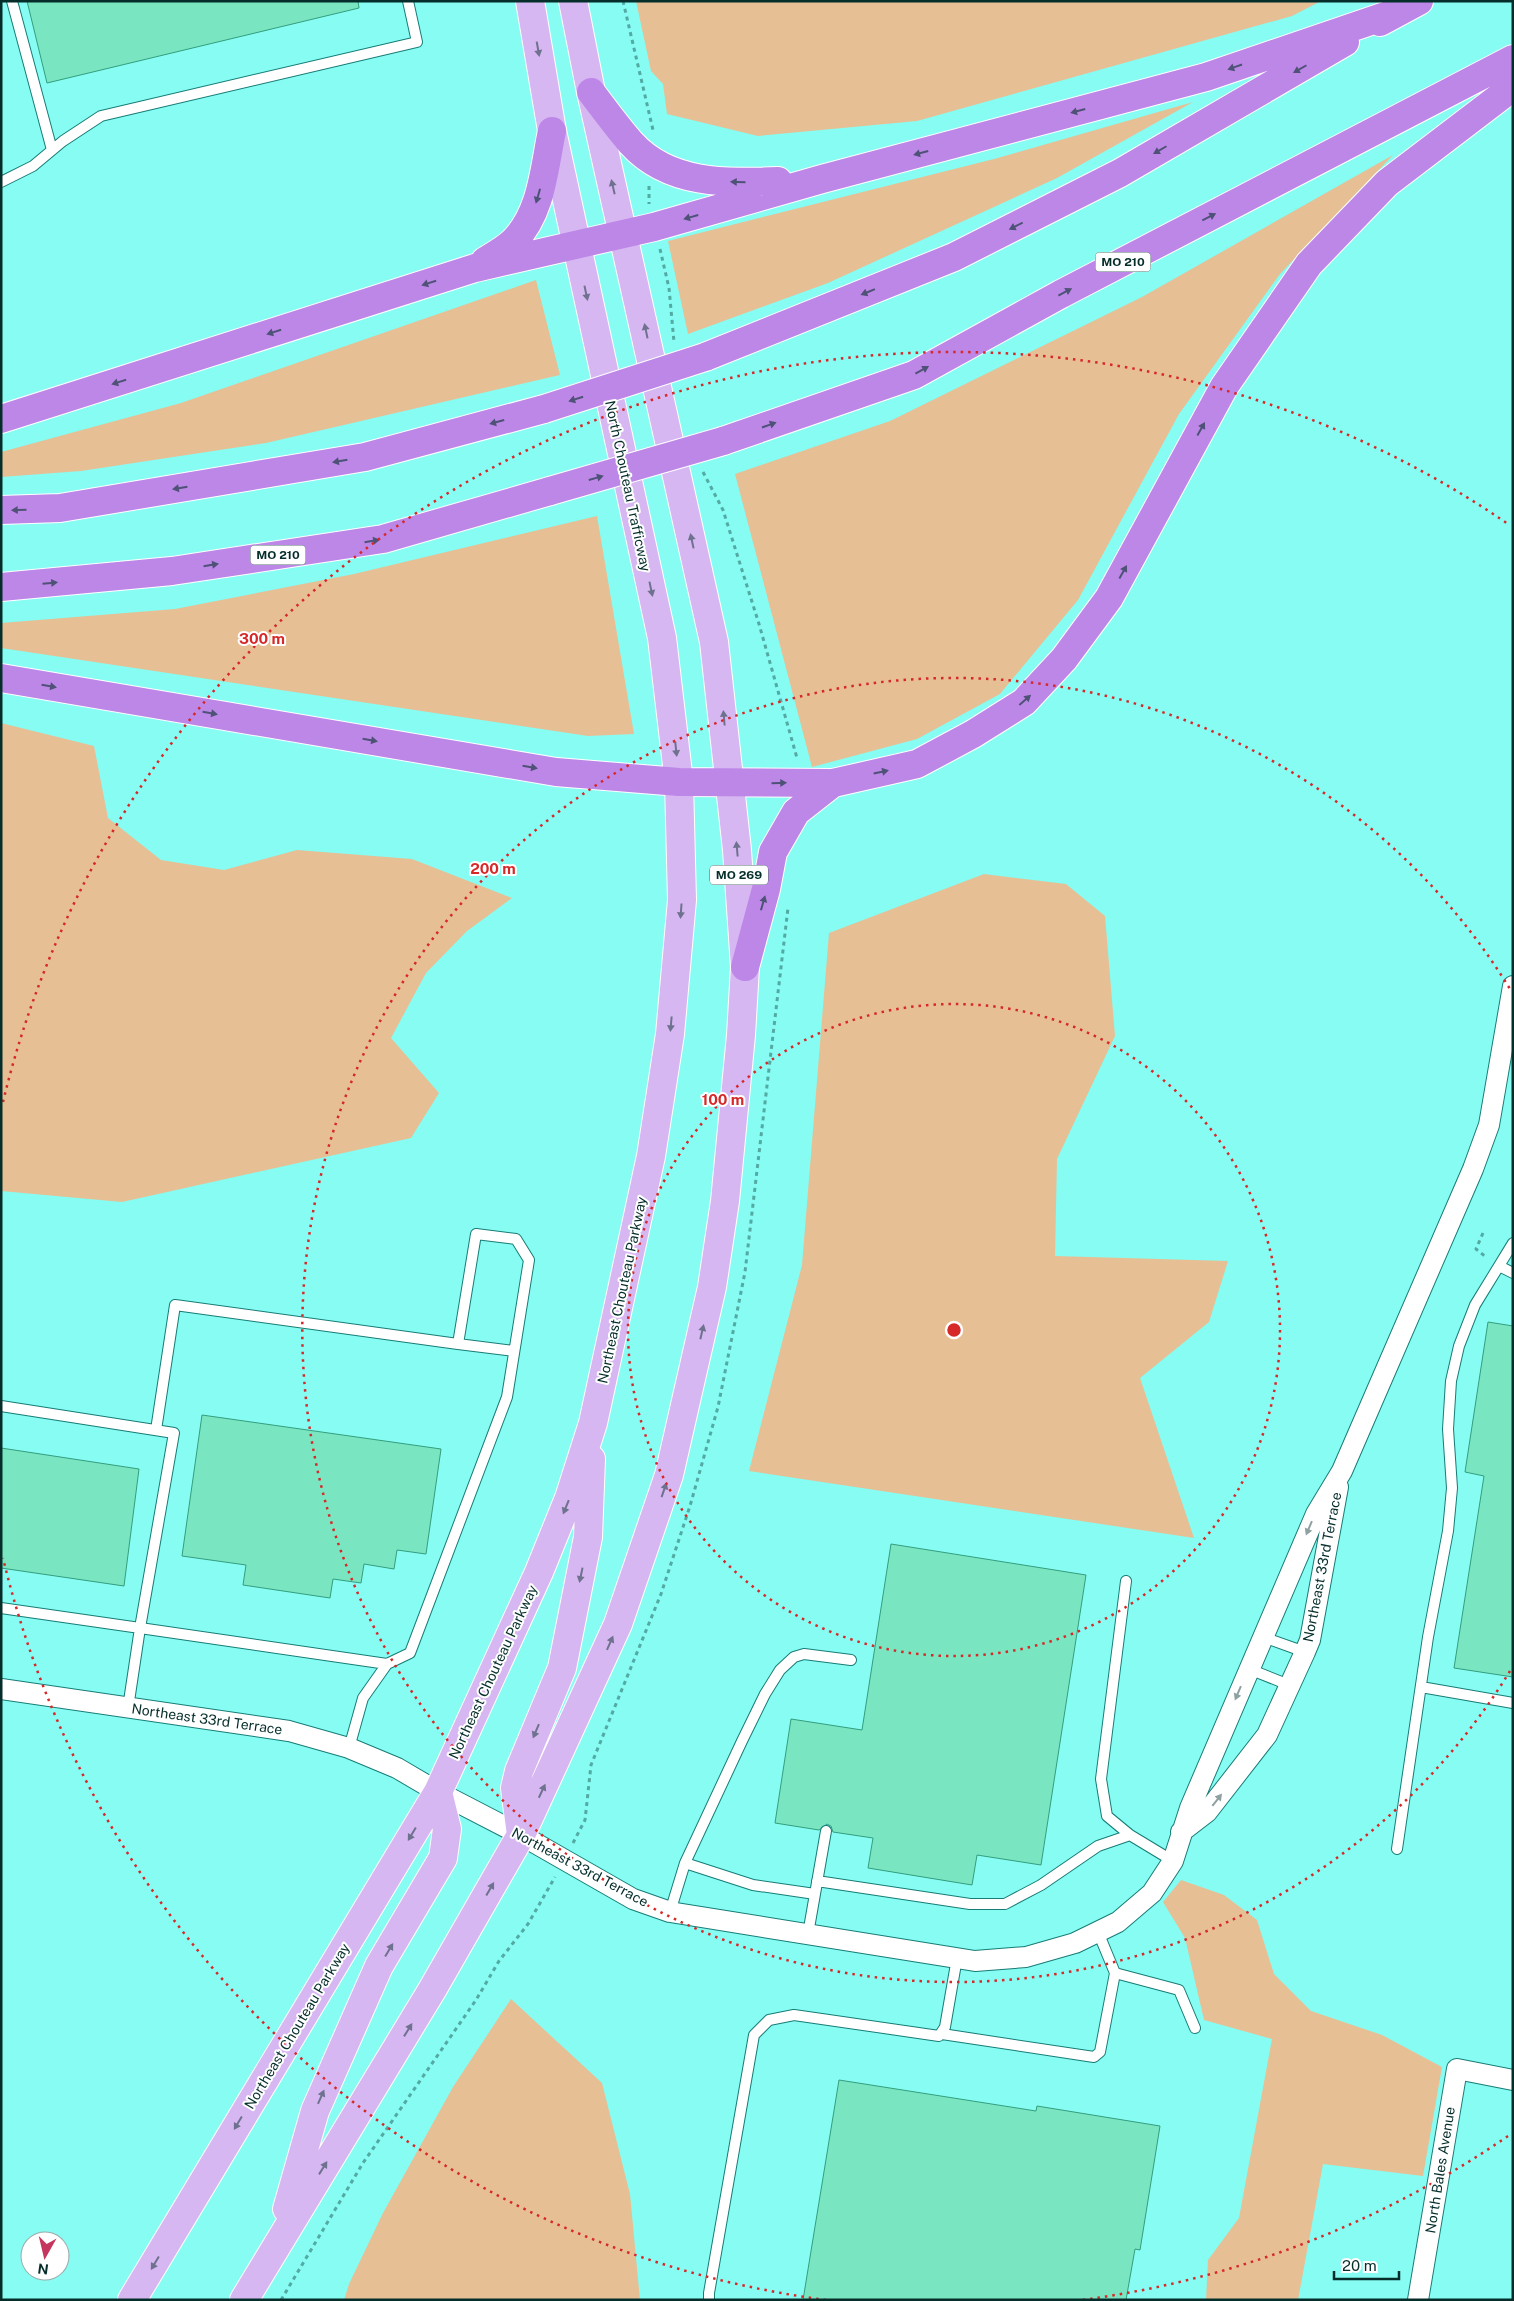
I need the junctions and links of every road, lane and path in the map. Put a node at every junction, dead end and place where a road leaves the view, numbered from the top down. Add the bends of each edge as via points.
1 (12, 1) edge
2 (408, 1) edge
3 (530, 1) edge
4 (574, 1) edge
5 (1408, 7) edge
6 (1513, 59) edge
7 (1513, 87) edge
8 (591, 92) junction
9 (552, 131) junction
10 (52, 150) junction
11 (822, 179) junction
12 (1, 182) edge
13 (624, 234) junction
14 (576, 246) junction
15 (475, 268) junction
16 (1, 419) edge
17 (1, 510) edge
18 (1, 587) edge
19 (1, 678) edge
20 (679, 782) junction
21 (834, 783) junction
22 (730, 784) junction
23 (745, 967) junction
24 (676, 975) joint
25 (1513, 986) edge
26 (1483, 1234) dead end
27 (1513, 1243) edge
28 (1499, 1266) junction
29 (1513, 1273) edge
30 (458, 1344) junction
31 (514, 1351) junction
32 (1, 1406) edge
33 (592, 1422) junction
34 (156, 1430) junction
35 (1342, 1470) junction
36 (1126, 1581) dead end
37 (1, 1608) edge
38 (140, 1628) junction
39 (1263, 1637) junction
40 (1305, 1652) junction
41 (851, 1660) dead end
42 (387, 1664) junction
43 (1249, 1669) junction
44 (1289, 1685) junction
45 (1421, 1687) junction
46 (1, 1689) edge
47 (1513, 1703) edge
48 (128, 1708) junction
49 (348, 1748) junction
50 (438, 1792) junction
51 (826, 1831) dead end
52 (1181, 1832) junction
53 (521, 1835) junction
54 (1130, 1835) junction
55 (1396, 1849) dead end
56 (1173, 1861) junction
57 (685, 1863) junction
58 (817, 1881) junction
59 (815, 1894) junction
60 (670, 1912) junction
61 (1098, 1932) junction
62 (808, 1934) junction
63 (956, 1958) junction
64 (1115, 1974) junction
65 (1195, 2028) dead end
66 (942, 2034) junction
67 (1513, 2080) edge
68 (277, 2244) junction
69 (132, 2300) edge
70 (244, 2300) edge
71 (709, 2300) edge
72 (1418, 2300) edge

1 - 10 lane
2 - 10 lane via 417,42 101,116
3 -> 9 main road, North Chouteau Trafficway
4 - 8 main road
5 -> 11 highway via 1206,76
5 -> 17 highway, bridge via 1120,173 954,257 705,357 544,409 365,457 60,508
18 -> 6 highway, MO 210, bridge via 172,571 383,539 723,440 914,375 1061,294
21 -> 7 highway via 917,764 1024,702 1064,660 1109,598 1224,387 1309,264 1387,183
11 -> 8 highway via 712,182 675,174 632,144
13 -> 8 main road
9 - 14 main road, North Chouteau Trafficway
9 -> 15 highway via 539,197 528,225 513,243
10 - 12 lane via 33,166
11 -> 13 highway
13 - 14 highway
22 -> 13 main road via 714,642
14 - 15 highway
14 -> 20 main road, North Chouteau Trafficway via 662,638
15 -> 16 highway
19 -> 20 highway via 556,772
20 - 22 highway
20 -> 24 main road, North Chouteau Trafficway via 682,900
22 -> 21 highway
23 -> 21 highway via 773,852 796,812
23 -> 22 main road, MO 269
53 -> 23 main road via 618,1624 669,1475 712,1287 735,1116
24 -> 33 main road, Northeast Chouteau Parkway via 668,1052 651,1156
25 - 35 street, Northeast 33rd Terrace via 1489,1125 1457,1209
26 - 28 path via 1476,1249
27 - 28 lane
28 - 29 lane
28 - 45 lane via 1475,1305 1459,1346 1452,1381 1448,1429 1452,1488 1448,1531
30 - 31 lane
30 - 31 lane via 476,1234 516,1239 529,1260
30 - 34 lane via 175,1305
31 - 42 lane via 507,1397 410,1653
32 - 34 lane
33 -> 50 main road, Northeast Chouteau Parkway via 569,1498 539,1572
33 -> 53 main road via 588,1537 562,1668 515,1788
34 - 38 lane via 174,1433
35 -> 39 street, Northeast 33rd Terrace via 1316,1514
35 - 40 street, Northeast 33rd Terrace via 1310,1640
36 - 54 lane via 1101,1779 1107,1816
37 - 38 lane
38 - 42 lane
38 - 48 lane
39 - 40 lane
39 - 43 street, Northeast 33rd Terrace
40 - 44 street, Northeast 33rd Terrace
41 - 57 lane via 804,1654 794,1657 780,1670 765,1694
42 - 49 lane via 364,1698
43 - 44 lane
43 -> 52 street, Northeast 33rd Terrace
52 -> 44 street, Northeast 33rd Terrace via 1207,1812 1267,1735
45 - 47 lane
45 - 55 lane
46 - 48 street, Northeast 33rd Terrace
48 - 49 street, Northeast 33rd Terrace via 289,1731
49 - 50 street, Northeast 33rd Terrace via 397,1768
50 - 53 street, Northeast 33rd Terrace
68 -> 50 main road via 315,2111 379,1966 443,1858 447,1829
50 -> 69 main road, Northeast Chouteau Parkway
51 - 58 lane
52 - 56 street, Northeast 33rd Terrace
53 - 60 street, Northeast 33rd Terrace via 633,1898
68 -> 53 main road via 432,1990
54 - 56 lane
54 - 58 lane via 1098,1846 1041,1885 1004,1904 970,1904
56 - 61 street, Northeast 33rd Terrace via 1152,1892 1118,1922
57 - 59 lane via 753,1885
57 - 60 lane
58 - 59 lane
59 - 62 lane
60 - 62 street, Northeast 33rd Terrace
61 - 63 street, Northeast 33rd Terrace via 1075,1943 1026,1957 975,1961
61 - 64 lane
62 - 63 street, Northeast 33rd Terrace
63 - 66 lane
64 - 65 lane via 1179,1990
64 - 66 lane via 1100,2052 1094,2057
66 - 71 lane via 936,2036 794,2015 769,2020 754,2035
67 - 72 street, North Bales Avenue via 1457,2069
68 - 70 main road

